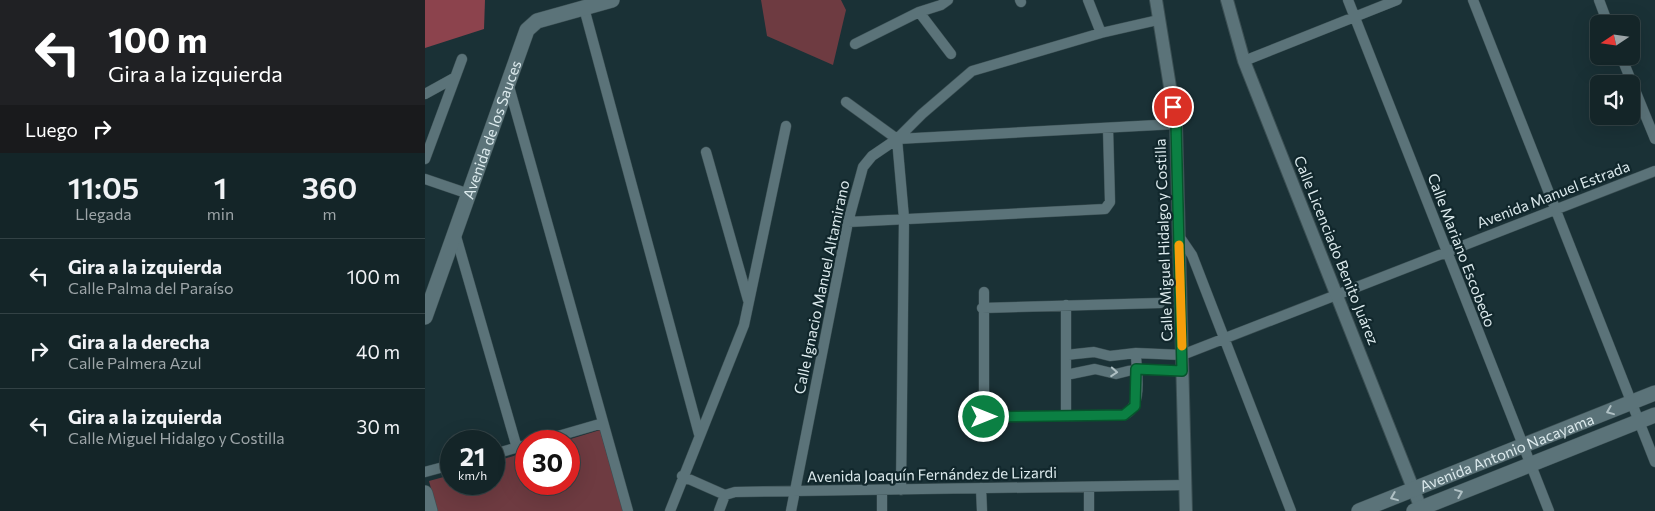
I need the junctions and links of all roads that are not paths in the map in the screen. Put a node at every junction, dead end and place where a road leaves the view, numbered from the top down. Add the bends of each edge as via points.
1 (612, 0) edge
2 (948, 0) edge
3 (1088, 0) edge
4 (1156, 0) edge
5 (1227, 0) edge
6 (1348, 0) edge
7 (1397, 0) edge
8 (1473, 0) edge
9 (1599, 0) edge
10 (584, 8) junction
11 (919, 12) junction
12 (1605, 15) edge
13 (1355, 17) junction
14 (1158, 20) junction
15 (1101, 33) junction
16 (855, 44) dead end
17 (951, 54) dead end
18 (462, 59) dead end
19 (1244, 61) junction
20 (1625, 65) edge
21 (454, 78) junction
22 (508, 82) junction
23 (425, 94) edge
24 (847, 102) dead end
25 (1176, 124) junction
26 (786, 126) dead end
27 (1108, 128) junction
28 (897, 139) junction
29 (1655, 139) edge
30 (706, 152) dead end
31 (425, 159) edge
32 (1655, 171) edge
33 (425, 179) edge
34 (469, 194) junction
35 (1555, 210) junction
36 (904, 218) junction
37 (848, 222) junction
38 (454, 232) junction
39 (1179, 236) junction
40 (1446, 252) junction
41 (984, 292) dead end
42 (1338, 294) junction
43 (749, 301) junction
44 (1160, 303) dead end
45 (1066, 305) junction
46 (982, 308) junction
47 (425, 317) edge
48 (1225, 338) junction
49 (1136, 353) junction
50 (1066, 355) junction
51 (1182, 355) junction
52 (1136, 369) junction
53 (1182, 371) junction
54 (1066, 375) junction
55 (1655, 393) edge
56 (1631, 403) junction
57 (1655, 415) edge
58 (1066, 416) junction
59 (984, 417) junction
60 (1639, 422) junction
61 (603, 423) junction
62 (516, 430) edge
63 (579, 430) edge
64 (699, 434) junction
65 (985, 435) dead end
66 (1522, 446) junction
67 (1655, 462) edge
68 (1530, 464) junction
69 (440, 468) edge
70 (425, 472) edge
71 (682, 476) junction
72 (1186, 485) junction
73 (1089, 487) junction
74 (981, 488) junction
75 (1414, 489) junction
76 (882, 490) junction
77 (901, 490) junction
78 (794, 491) junction
79 (425, 493) edge
80 (725, 495) junction
81 (1419, 510) edge
82 (430, 511) edge
83 (628, 511) edge
84 (670, 511) edge
85 (719, 511) edge
86 (791, 511) edge
87 (882, 511) edge
88 (982, 511) edge
89 (1089, 511) edge
90 (1187, 511) edge
91 (1291, 511) edge
92 (1359, 511) edge
93 (1549, 511) edge

1 - 10 main road, Avenida de los Sauces
2 - 11 street via 941,6
3 - 15 street
4 - 14 street, Calle Miguel Hidalgo y Costilla
5 - 19 street, Calle Licenciado Benito Juárez
6 - 13 street, Calle Mariano Escobedo
7 - 13 street
8 - 35 street
9 - 12 street
10 - 22 main road, Avenida de los Sauces via 537,21 530,26
10 - 64 street
11 - 16 street
11 - 17 street
13 - 19 street
13 - 40 street, Calle Mariano Escobedo
14 - 15 street, Calle Ignacio Manuel Altamirano
14 - 25 street, Calle Miguel Hidalgo y Costilla
15 - 28 street, Calle Ignacio Manuel Altamirano via 972,70
18 - 21 street
19 - 42 street, Calle Licenciado Benito Juárez
20 - 29 street
21 - 23 street
21 - 31 street
22 - 34 main road, Avenida de los Sauces
22 - 61 street
24 - 28 street
25 - 27 street
25 - 39 street, Calle Miguel Hidalgo y Costilla
26 - 43 street
27 - 28 street
27 - 36 street via 1110,202 1107,207
28 - 36 street
28 - 37 street, Calle Ignacio Manuel Altamirano via 872,156 863,167
30 - 43 street
32 - 35 street, Avenida Manuel Estrada
33 - 34 street
34 - 38 main road, Avenida de los Sauces
35 - 40 street, Avenida Manuel Estrada
35 - 56 street
36 - 37 street
36 - 77 street
37 - 78 street, Calle Ignacio Manuel Altamirano
38 - 47 main road, Avenida de los Sauces
38 - 62 street
39 - 48 street via 1192,255
39 - 51 street, Calle Miguel Hidalgo y Costilla
40 - 42 street, Avenida Manuel Estrada
40 - 66 street, Calle Mariano Escobedo
41 - 46 street
42 - 48 street, Avenida Manuel Estrada
42 - 75 street, Calle Licenciado Benito Juárez
43 - 64 street via 744,325
44 - 45 street
45 - 46 street
45 - 50 street
46 - 59 street
48 - 51 street, Avenida Manuel Estrada
48 - 91 street
49 - 50 street
49 - 51 street
49 - 52 street
50 - 54 street
51 - 53 street, Calle Miguel Hidalgo y Costilla
52 - 53 street
54 -> 52 street via 1088,370 1116,374
52 - 58 street via 1135,406 1129,413 1114,417
53 - 72 street, Calle Miguel Hidalgo y Costilla
54 - 58 street
55 - 56 main road, Avenida Antonio Nacayama
56 - 60 street
56 -> 66 main road, Avenida Antonio Nacayama
57 - 60 main road, Avenida Antonio Nacayama
58 - 59 street
59 - 65 street
60 - 67 street
60 - 68 main road, Avenida Antonio Nacayama
61 - 63 street
61 - 83 street
64 - 71 street
66 - 68 street, Calle Mariano Escobedo
66 - 75 main road, Avenida Antonio Nacayama
81 -> 68 main road, Avenida Antonio Nacayama
68 - 93 street, Calle Mariano Escobedo
69 - 70 street
71 - 80 street
71 - 84 street
72 - 73 street, Avenida Joaquín Fernández de Lizardi
72 - 90 street, Calle Miguel Hidalgo y Costilla
73 - 74 street, Avenida Joaquín Fernández de Lizardi
73 - 89 street
74 - 77 street, Avenida Joaquín Fernández de Lizardi
74 - 88 street
75 - 81 street, Calle Licenciado Benito Juárez
75 -> 92 main road, Avenida Antonio Nacayama
76 - 77 street, Avenida Joaquín Fernández de Lizardi
76 - 78 street, Avenida Joaquín Fernández de Lizardi
76 - 87 street
78 - 80 street, Avenida Joaquín Fernández de Lizardi
78 - 86 street, Calle Ignacio Manuel Altamirano
79 - 82 main road
80 - 85 street

